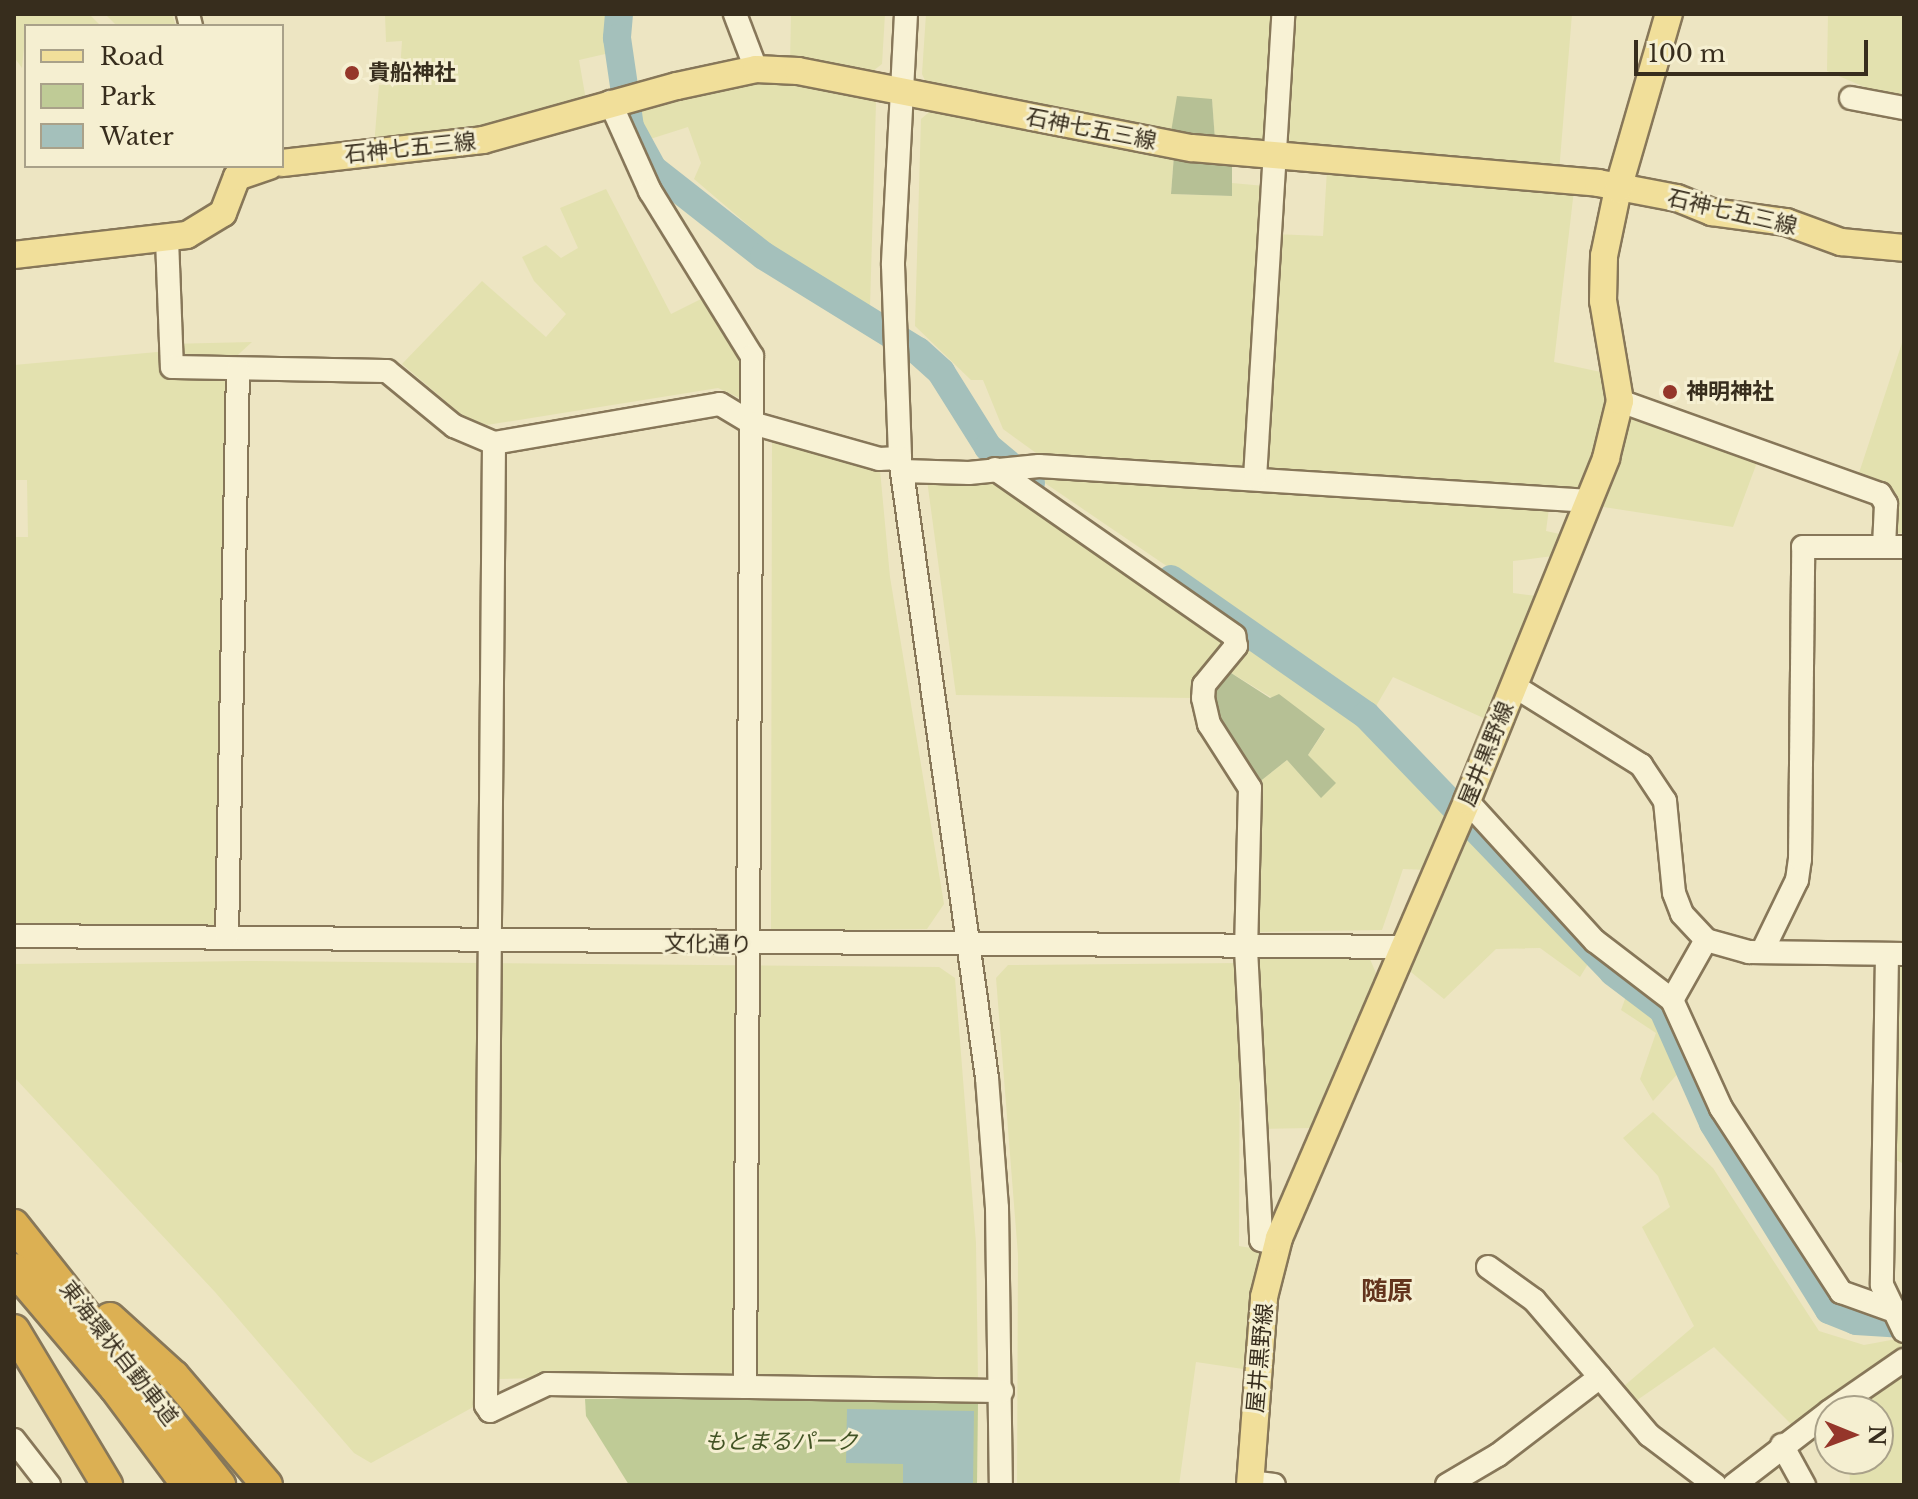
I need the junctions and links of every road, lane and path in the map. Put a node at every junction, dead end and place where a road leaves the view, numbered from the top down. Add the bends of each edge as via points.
1 (735, 14) edge
2 (906, 14) edge
3 (1283, 14) edge
4 (1669, 14) edge
5 (756, 69) junction
6 (901, 93) junction
7 (1851, 98) dead end
8 (622, 99) junction
9 (1904, 108) edge
10 (1273, 155) junction
11 (284, 163) edge
12 (258, 168) edge
13 (235, 172) edge
14 (1618, 189) junction
15 (167, 239) junction
16 (1904, 248) edge
17 (14, 255) edge
18 (238, 369) junction
19 (1620, 401) junction
20 (752, 423) junction
21 (494, 443) junction
22 (901, 465) junction
23 (995, 469) junction
24 (1255, 478) junction
25 (1590, 501) junction
26 (1894, 546) edge
27 (1514, 686) junction
28 (1467, 801) junction
29 (14, 936) edge
30 (227, 936) junction
31 (1706, 940) junction
32 (490, 941) junction
33 (972, 944) junction
34 (748, 945) junction
35 (1402, 947) junction
36 (1246, 949) junction
37 (1762, 952) junction
38 (1896, 954) edge
39 (1672, 1000) junction
40 (14, 1225) edge
41 (1278, 1244) junction
42 (51, 1266) junction
43 (1488, 1267) dead end
44 (14, 1269) edge
45 (1889, 1309) junction
46 (14, 1330) edge
47 (1904, 1331) edge
48 (1904, 1360) edge
49 (1600, 1377) junction
50 (745, 1387) junction
51 (1002, 1391) junction
52 (1853, 1395) edge
53 (1814, 1422) edge
54 (14, 1440) edge
55 (1782, 1445) junction
56 (1258, 1484) edge
57 (49, 1485) edge
58 (107, 1485) edge
59 (187, 1485) edge
60 (220, 1485) edge
61 (267, 1485) edge
62 (1001, 1485) edge
63 (1447, 1485) edge
64 (1715, 1485) edge
65 (1734, 1485) edge
66 (1804, 1485) edge

1 - 5 street
2 - 6 street
3 - 10 street
4 - 14 main road, 屋井黒野線
5 - 6 main road, 石神七五三線 via 798,71
5 - 8 main road, 石神七五三線
6 - 10 main road, 石神七五三線 via 1192,148
6 - 22 street via 893,265
7 - 9 street
8 - 11 main road, 石神七五三線 via 483,140
8 - 20 street via 650,191 752,356
10 - 14 main road, 石神七五三線
10 - 24 street
12 - 13 main road
13 - 15 main road via 213,221
14 - 16 main road, 石神七五三線 via 1677,198 1712,212 1786,222 1841,242
14 - 19 main road, 屋井黒野線 via 1604,256 1603,301
15 - 17 main road
15 - 18 street via 172,367
18 - 21 street via 387,371 454,426
18 - 30 street
19 - 25 main road, 屋井黒野線
19 - 26 street via 1880,494
20 - 21 street via 720,404 705,404
20 - 22 street
20 - 34 street
21 - 32 street
22 - 23 street
22 - 33 street via 919,619
23 - 24 street via 1039,466
23 - 36 street via 1234,636 1236,646 1204,685 1203,698 1209,724 1250,788
24 - 25 street
25 - 27 main road, 屋井黒野線
26 - 37 street via 1803,547 1800,859 1797,880
27 - 28 main road, 屋井黒野線
27 - 31 street via 1641,765 1665,801 1674,893 1682,914
28 - 35 main road, 屋井黒野線
28 - 39 street via 1595,941
29 - 30 street, 文化通り
30 - 32 street, 文化通り
31 - 37 street
31 - 39 street
32 - 34 street, 文化通り
32 - 50 street via 486,1405 490,1411 547,1384
33 - 34 street, 文化通り
33 - 36 street, 文化通り
33 - 51 street via 997,1208
34 - 50 street
35 - 36 street, 文化通り
35 - 41 main road, 屋井黒野線
36 - 41 street via 1261,1240
37 - 38 street
38 - 45 street via 1882,1285
39 - 45 street via 1721,1108 1841,1292
40 - 42 highway, 東海環状自動車道
41 - 56 main road, 屋井黒野線 via 1264,1297
42 - 60 highway, 東海環状自動車道
42 - 61 highway via 174,1376
43 - 49 street via 1534,1300
44 - 59 highway, 東海環状自動車道 via 115,1388
45 - 47 street
46 - 58 highway
48 - 52 street
49 - 63 street via 1498,1455
49 - 64 street via 1649,1435
50 - 51 street
51 - 62 street
53 - 55 street
54 - 57 street
55 - 65 street via 1760,1469
55 - 66 street

